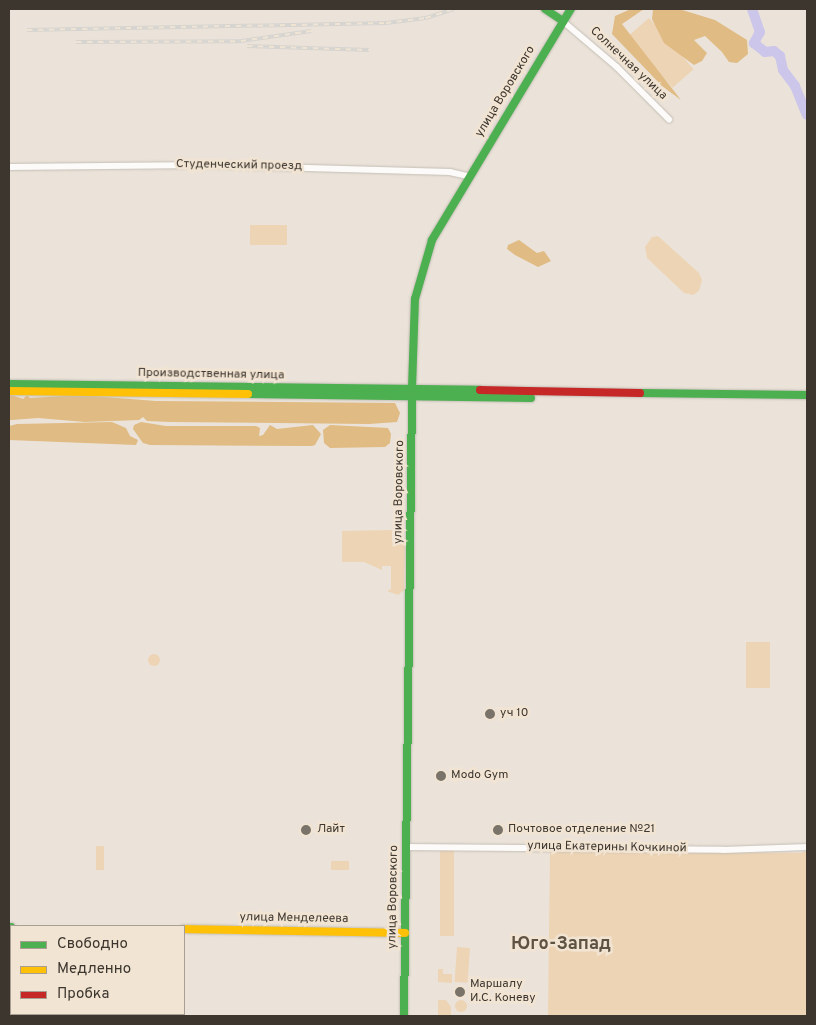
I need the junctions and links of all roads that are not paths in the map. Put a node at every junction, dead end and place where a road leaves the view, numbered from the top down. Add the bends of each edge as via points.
1 (545, 9) edge
2 (571, 9) edge
3 (563, 21) junction
4 (669, 119) dead end
5 (9, 167) edge
6 (468, 176) junction
7 (9, 384) edge
8 (412, 388) junction
9 (9, 391) edge
10 (807, 395) edge
11 (412, 397) junction
12 (807, 402) edge
13 (406, 847) junction
14 (807, 847) edge
15 (185, 929) edge
16 (405, 933) junction
17 (406, 1016) edge

1 - 3 main road, Солнечная улица
2 - 3 main road, улица Воровского
3 - 4 street, Солнечная улица via 617,67
3 - 6 main road, улица Воровского
5 - 6 street, Студенческий проезд via 201,165 450,172
6 - 8 main road, улица Воровского via 432,240 418,281
7 - 8 main road, Производственная улица
8 - 10 main road, Производственная улица
8 - 11 main road, улица Воровского
9 - 11 main road, Производственная улица
11 - 12 main road, Производственная улица
11 - 13 main road, улица Воровского
13 - 14 street, улица Екатерины Кочкиной via 723,850
13 - 16 main road, улица Воровского
15 - 16 main road, улица Менделеева
16 - 17 main road, улица Воровского

